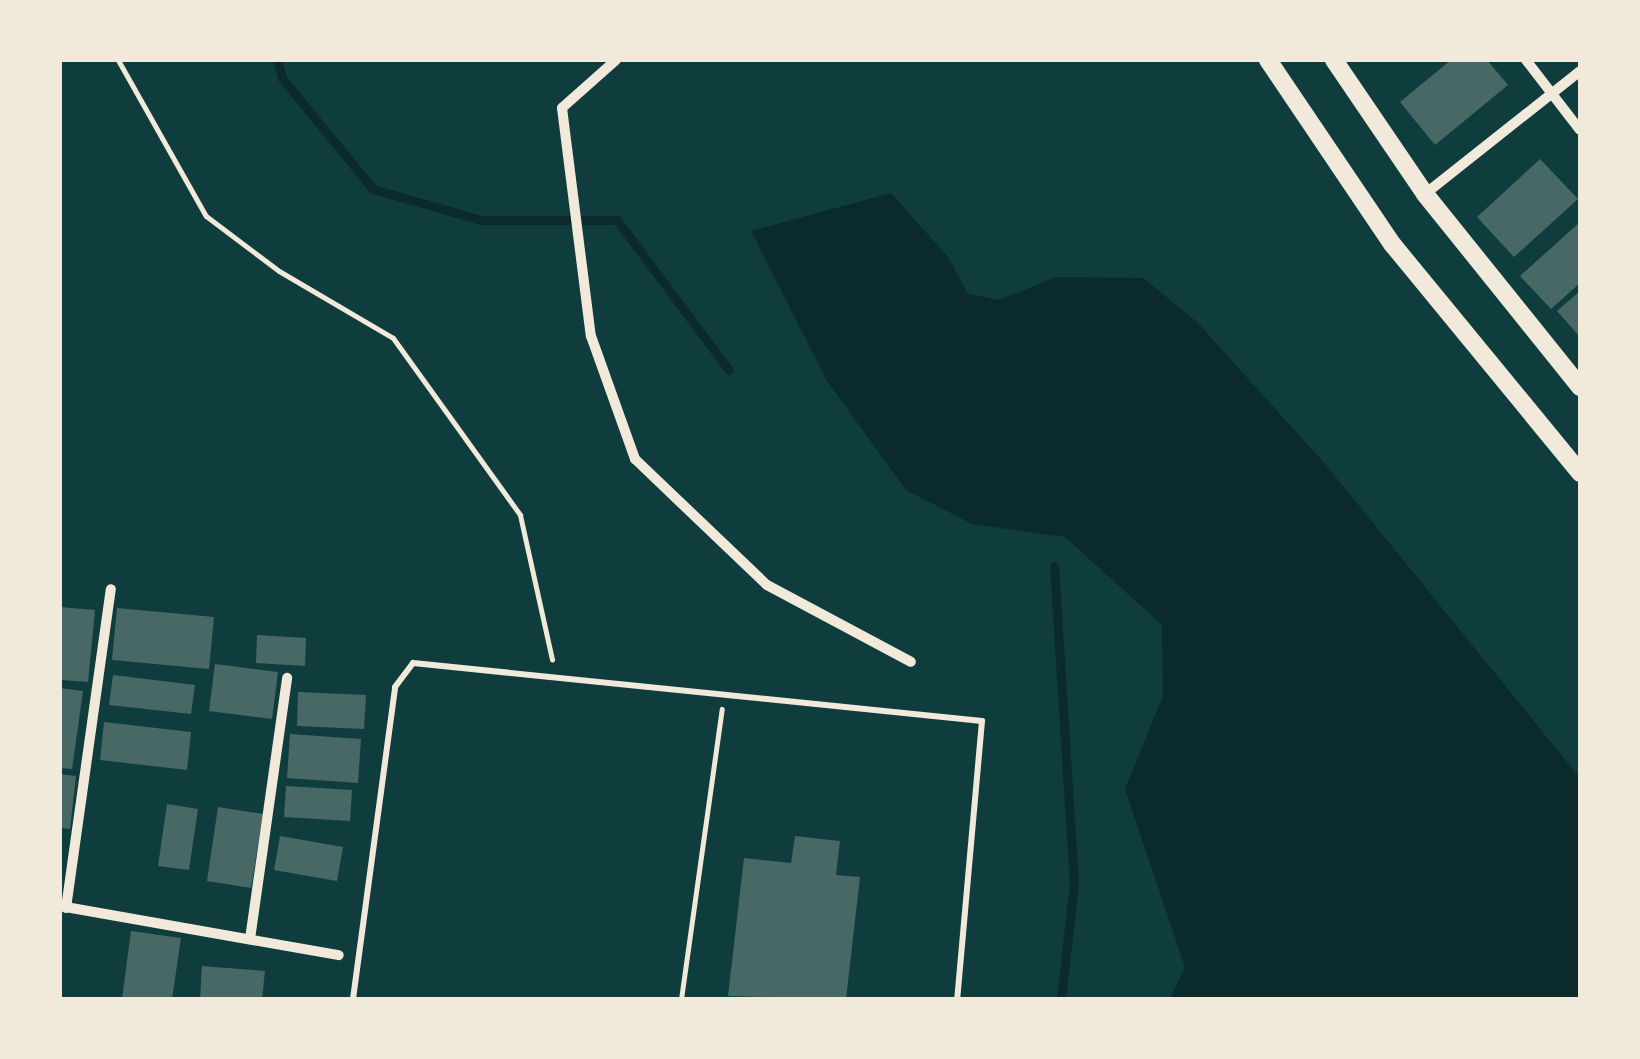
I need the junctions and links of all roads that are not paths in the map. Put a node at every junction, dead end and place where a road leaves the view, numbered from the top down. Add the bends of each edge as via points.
1 (616, 60) edge
2 (1268, 60) edge
3 (1334, 60) edge
4 (1526, 60) edge
5 (1580, 70) edge
6 (1554, 98) junction
7 (1580, 130) edge
8 (1425, 194) junction
9 (1580, 387) edge
10 (1580, 474) edge
11 (110, 589) dead end
12 (910, 662) dead end
13 (287, 678) dead end
14 (63, 907) edge
15 (250, 939) junction
16 (339, 956) joint
17 (358, 959) junction
18 (352, 999) edge
19 (957, 999) edge

1 - 12 street via 562,108 591,336 635,459 767,585
2 - 10 main road via 1392,246
3 - 8 main road
4 - 6 street
5 - 6 street
6 - 7 street
6 - 8 street
8 - 9 main road
11 - 14 street
13 - 15 street
14 - 15 street
15 - 16 street
16 - 17 lane
17 - 18 lane
17 - 19 lane via 395,687 414,662 982,721

